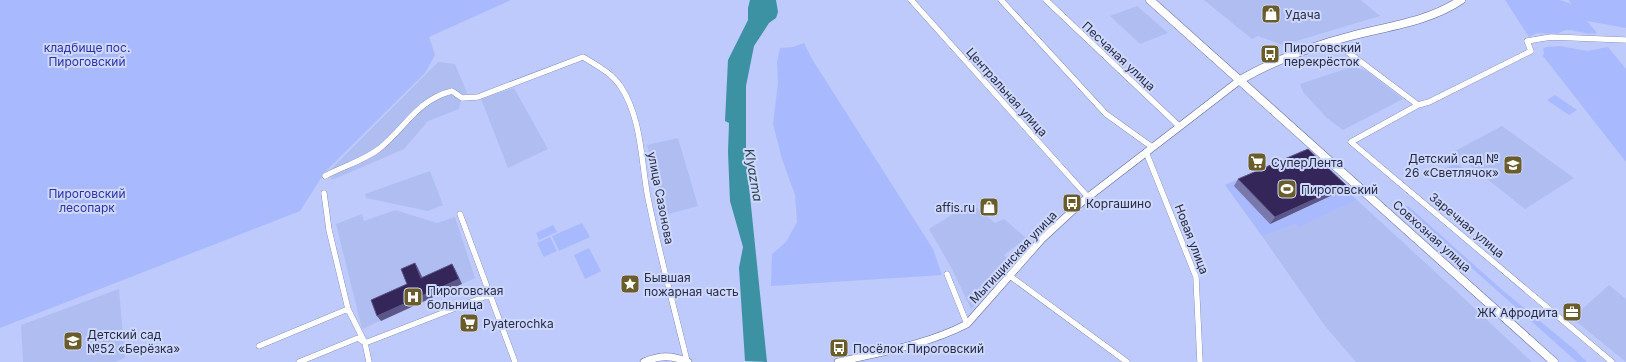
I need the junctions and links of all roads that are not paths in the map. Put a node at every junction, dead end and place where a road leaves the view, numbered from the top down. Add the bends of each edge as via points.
1 (911, 0) edge
2 (1001, 0) edge
3 (1046, 0) edge
4 (1150, 0) edge
5 (1461, 0) edge
6 (1340, 39) junction
7 (1626, 40) edge
8 (1328, 42) junction
9 (1342, 47) junction
10 (1240, 80) junction
11 (1418, 105) junction
12 (1179, 126) junction
13 (1152, 147) junction
14 (1146, 152) junction
15 (325, 176) dead end
16 (324, 193) dead end
17 (1088, 197) junction
18 (460, 214) dead end
19 (947, 274) dead end
20 (1010, 276) junction
21 (489, 296) junction
22 (348, 309) junction
23 (967, 324) junction
24 (365, 344) junction
25 (259, 346) dead end
26 (300, 362) edge
27 (369, 362) edge
28 (515, 362) edge
29 (644, 362) edge
30 (688, 362) edge
31 (838, 362) edge
32 (1127, 362) edge
33 (1200, 362) edge
34 (1554, 362) edge
35 (1612, 362) edge

1 - 17 street, Центральная улица
2 - 13 street via 1106,114
3 - 12 street, Песчаная улица
4 - 10 main road, Совхозная улица
5 - 6 main road via 1433,15
6 - 8 main road
6 - 9 street via 1339,44
7 - 11 street, Заречная улица via 1538,37 1528,41 1531,51 1429,102
8 - 9 street
8 - 10 main road via 1282,57
9 - 11 street
10 - 12 street, Мытищинская улица
10 - 34 main road, Совхозная улица
11 - 35 street, Заречная улица via 1351,142
12 - 13 street, Мытищинская улица
13 - 14 street, Мытищинская улица
14 - 17 street, Мытищинская улица
14 - 33 street, Новая улица via 1196,277
15 - 30 street, улица Сазонова via 380,148 431,99 444,92 452,91 462,98 478,97 583,57 607,72 621,88 630,110 640,144 648,200
16 - 22 street via 329,230
17 - 20 street, Мытищинская улица via 1042,239
18 - 21 street
19 - 23 street
20 - 23 street, Мытищинская улица
20 - 32 street
21 - 24 street
21 - 28 street
22 - 24 street
22 - 25 street
23 - 31 street, Мытищинская улица via 932,340
24 - 26 street via 358,338
24 - 27 street
29 - 30 street via 667,355

